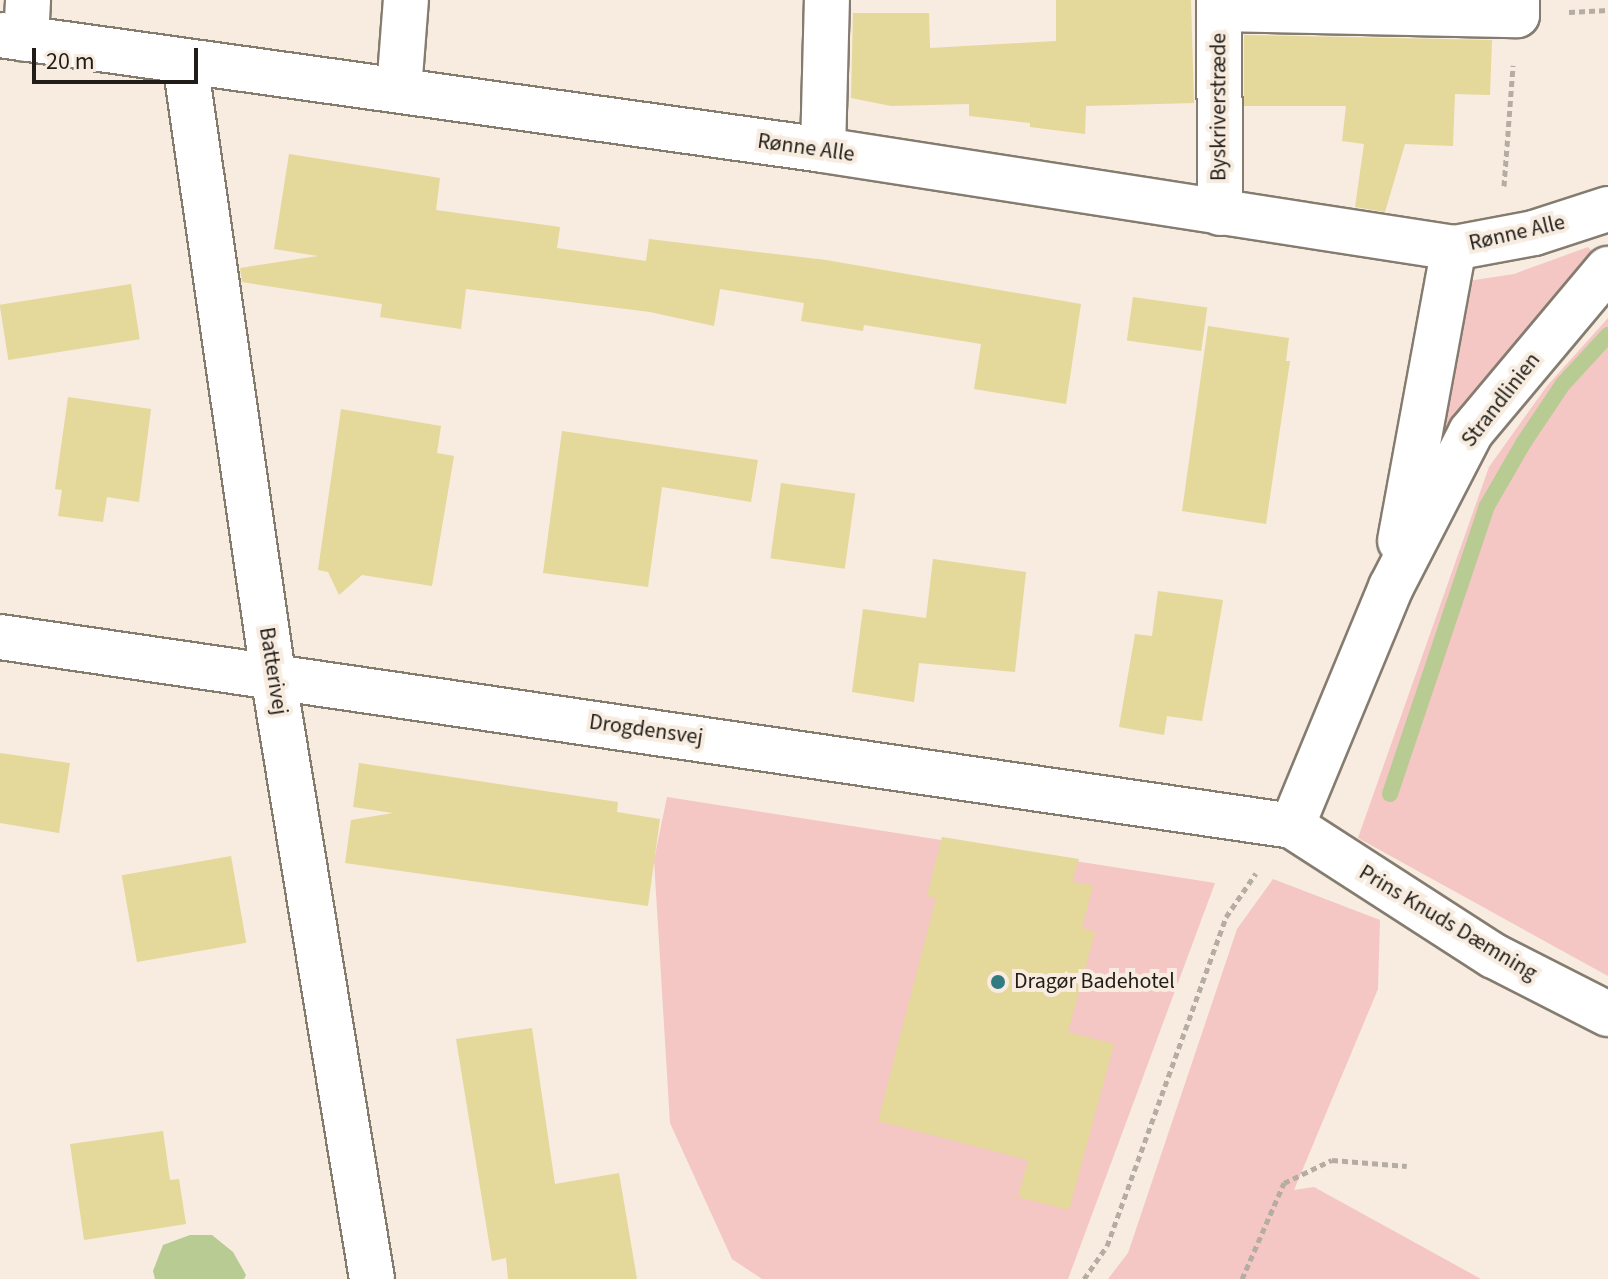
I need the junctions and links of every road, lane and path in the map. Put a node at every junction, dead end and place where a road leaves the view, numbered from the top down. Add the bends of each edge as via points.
1 (406, 0) edge
2 (827, 0) edge
3 (1219, 4) edge
4 (1517, 7) edge
5 (18, 25) edge
6 (185, 62) junction
7 (399, 90) junction
8 (823, 150) junction
9 (1608, 209) edge
10 (1220, 213) junction
11 (1500, 237) junction
12 (1454, 248) junction
13 (1608, 269) edge
14 (1391, 587) junction
15 (0, 637) edge
16 (273, 675) junction
17 (1292, 826) junction
18 (1608, 1014) edge
19 (1407, 1166) dead end
20 (372, 1279) edge
21 (1084, 1279) edge
22 (1242, 1279) edge

1 - 7 street
2 - 8 street
3 - 4 street
3 - 10 street, Byskriverstræde
4 - 11 path
5 - 6 street, Rønne Alle
6 - 7 street, Rønne Alle
6 - 16 street, Batterivej
7 - 8 street, Rønne Alle
8 - 10 street, Rønne Alle
9 - 11 street, Rønne Alle via 1534,233
10 - 12 street, Rønne Alle
11 - 12 street, Rønne Alle
12 - 14 street, Strandlinien
13 - 14 street, Strandlinien via 1471,432
14 - 17 street, Strandlinien
15 - 16 street, Drogdensvej
16 - 17 street, Drogdensvej
16 - 20 street, Batterivej
17 - 18 street, Prins Knuds Dæmning via 1494,956
17 - 21 path via 1226,917 1107,1246
19 - 22 path via 1332,1160 1284,1183

